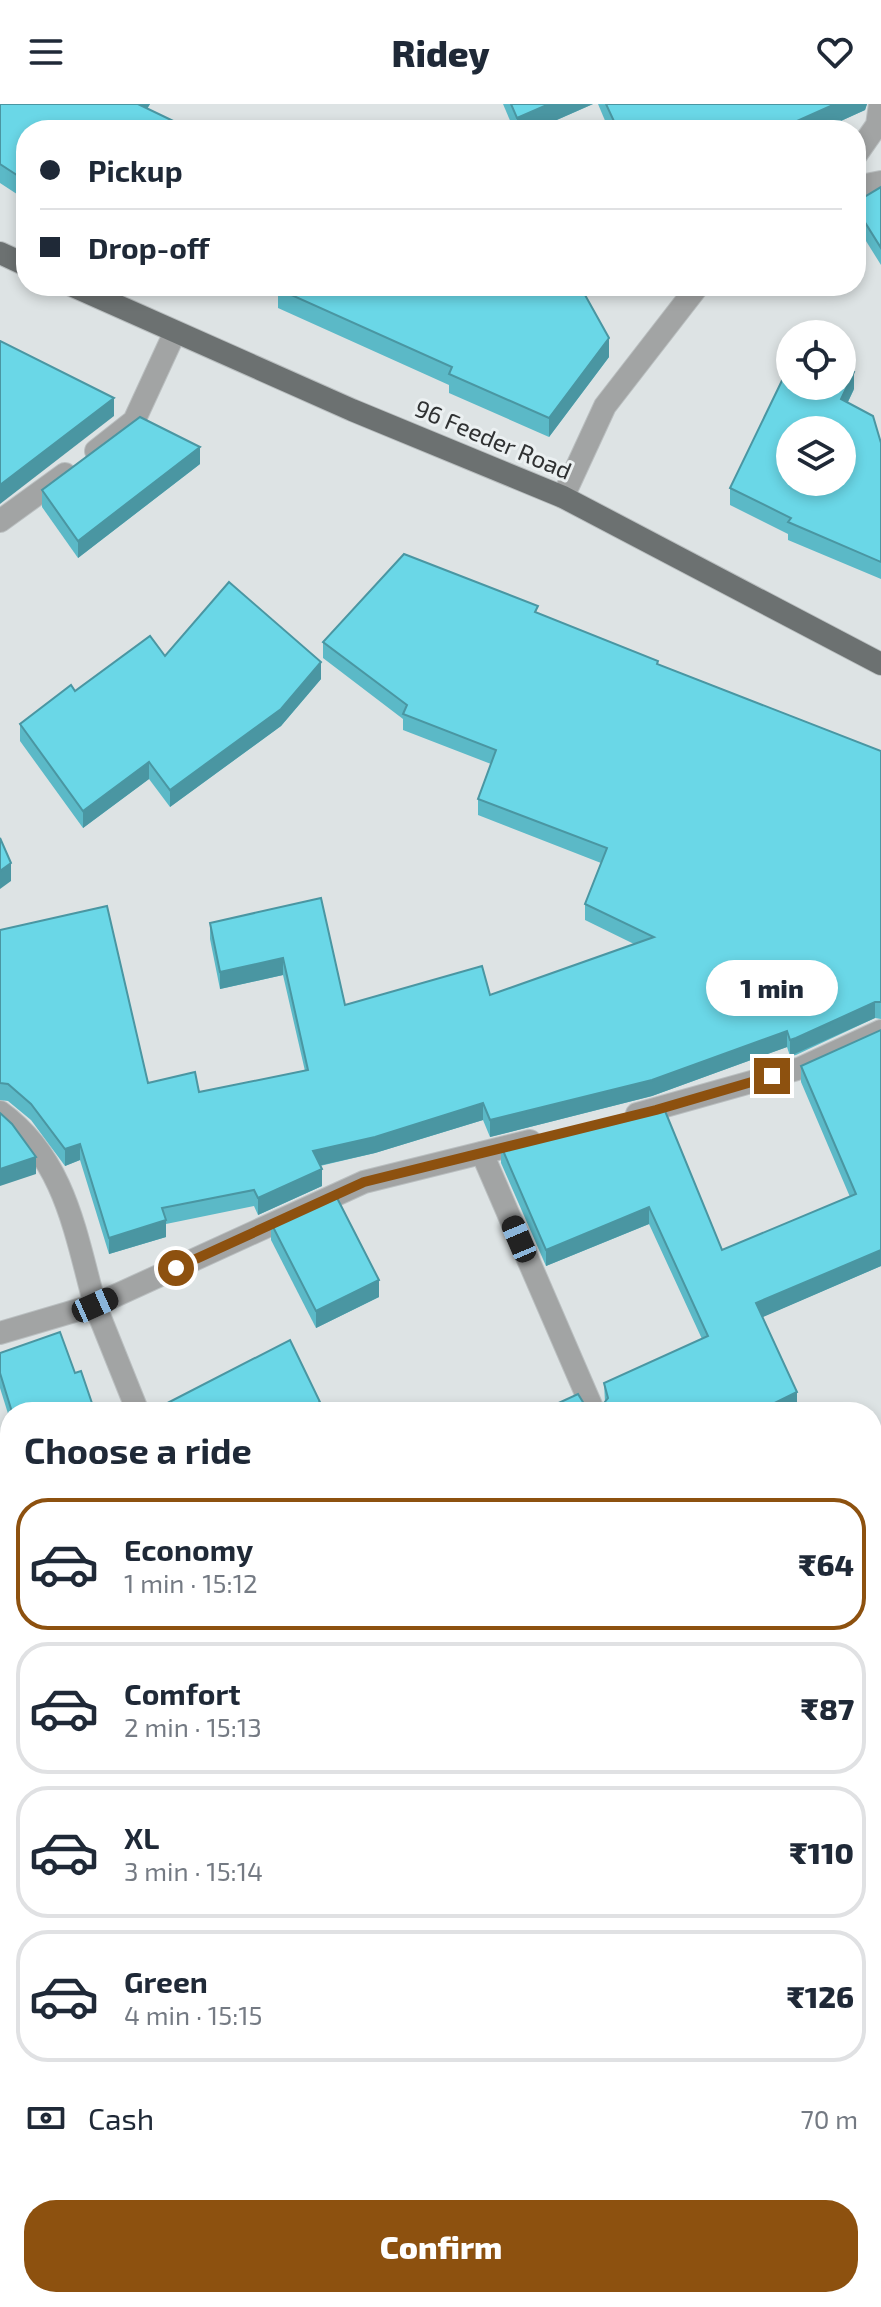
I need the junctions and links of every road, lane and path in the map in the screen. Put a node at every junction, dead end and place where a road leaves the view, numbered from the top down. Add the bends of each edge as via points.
1 (880, 104) edge
2 (866, 141) edge
3 (95, 296) edge
4 (690, 296) edge
5 (175, 332) junction
6 (563, 497) junction
7 (0, 521) edge
8 (881, 664) edge
9 (881, 1031) edge
10 (0, 1112) edge
11 (612, 1121) edge
12 (554, 1135) edge
13 (482, 1153) junction
14 (95, 1305) junction
15 (0, 1333) edge
16 (134, 1402) edge
17 (590, 1402) edge

1 - 2 street via 877,125
3 - 5 main road, 96 Feeder Road
4 - 6 street via 605,406
5 - 6 main road, 96 Feeder Road
5 - 7 street via 134,421
6 - 8 main road, 96 Feeder Road
9 - 11 street via 801,1068
10 - 14 street via 24,1129 61,1184
12 - 13 street
13 - 14 street via 364,1182
13 - 17 street
14 - 15 street
14 - 16 street

